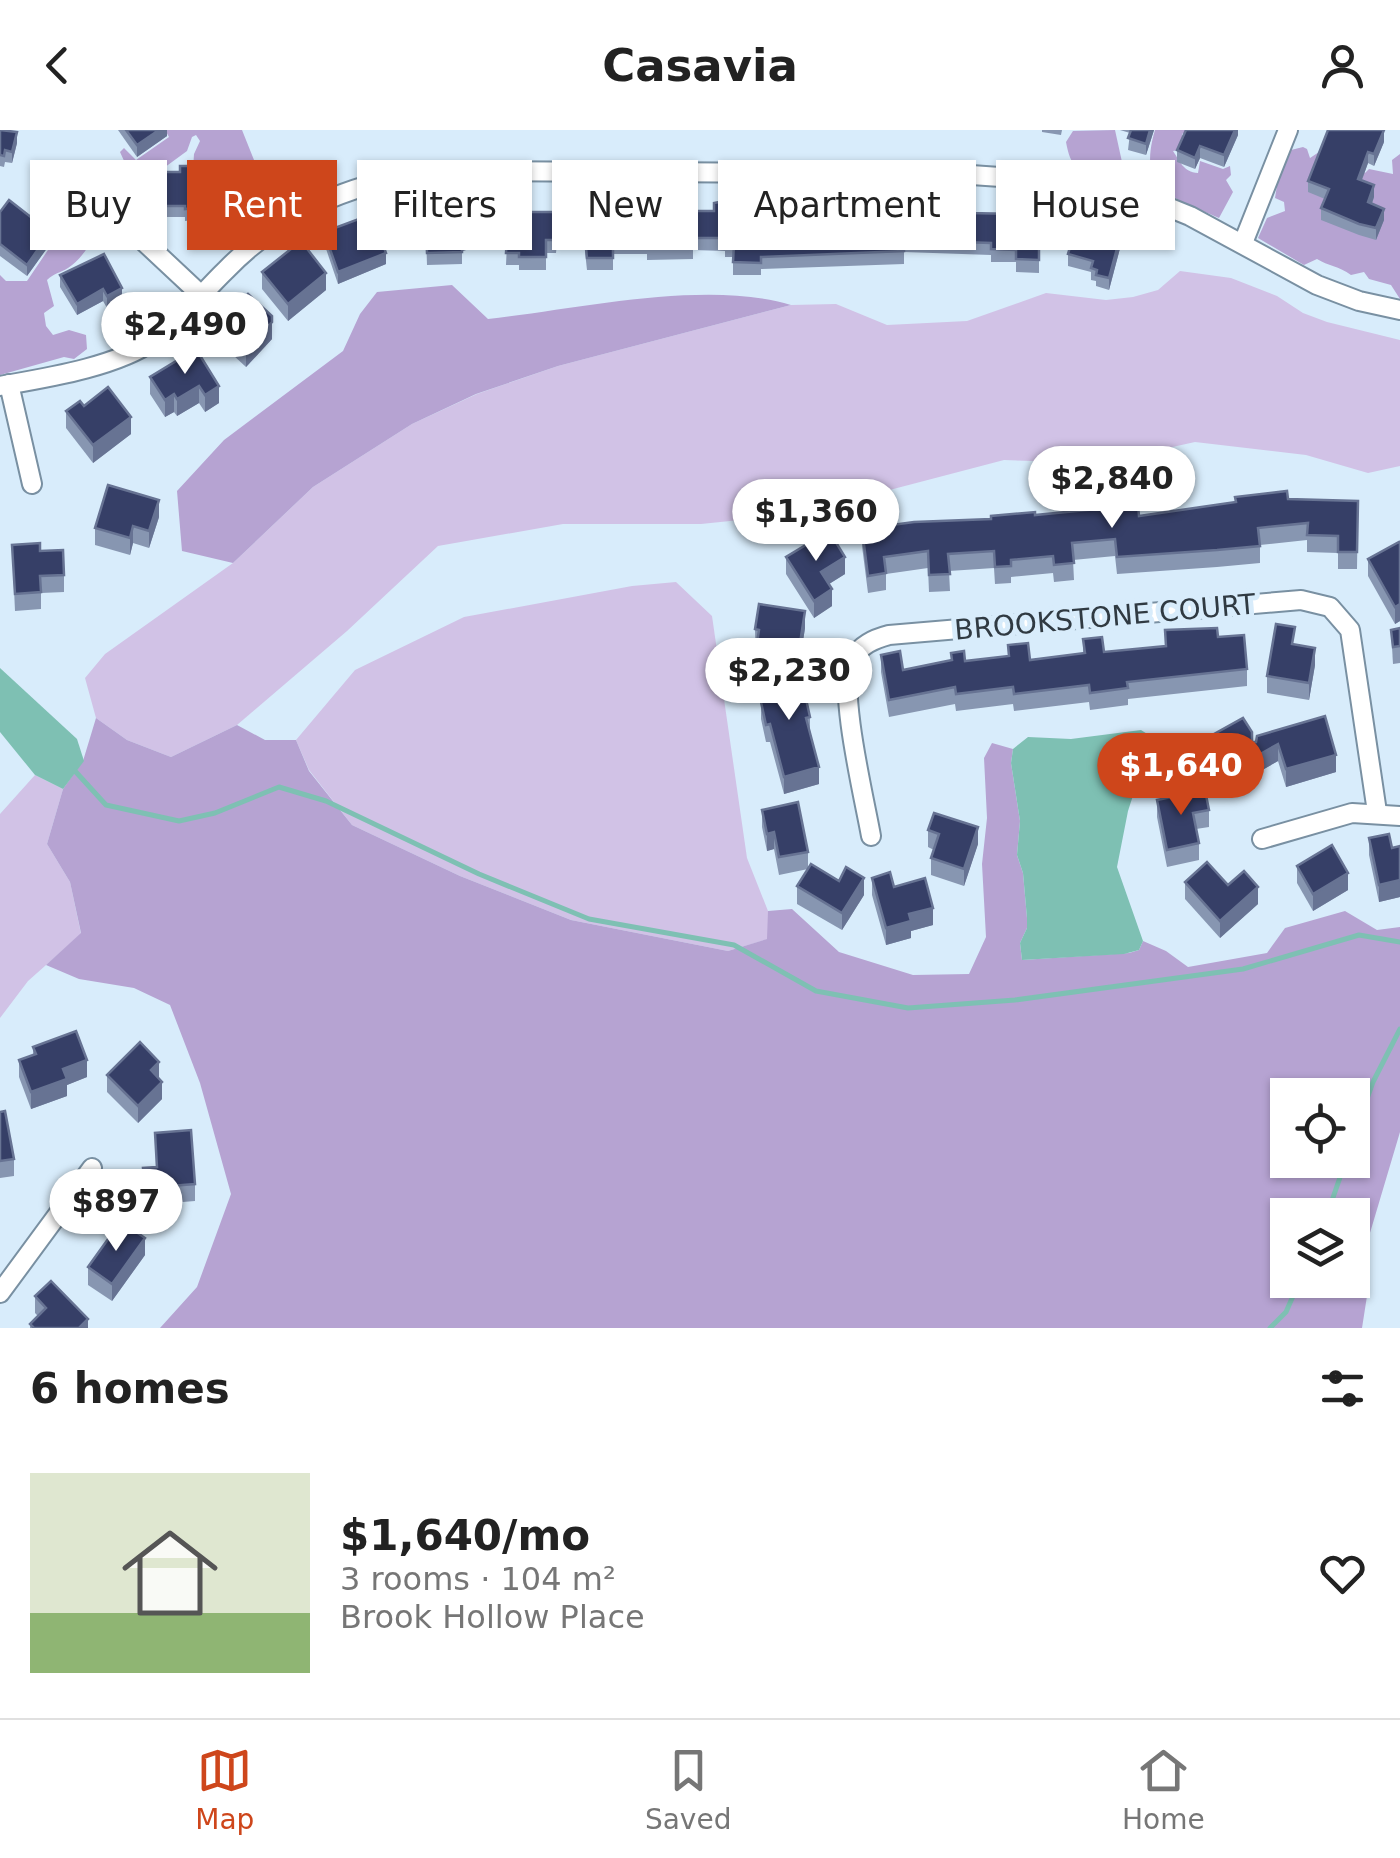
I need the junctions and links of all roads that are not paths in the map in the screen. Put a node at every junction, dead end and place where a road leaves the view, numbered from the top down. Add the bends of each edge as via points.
1 (1288, 130) edge
2 (1243, 243) junction
3 (153, 250) edge
4 (201, 295) junction
5 (1400, 310) edge
6 (5, 385) edge
7 (32, 484) dead end
8 (1376, 812) junction
9 (1400, 816) edge
10 (871, 836) dead end
11 (1262, 839) dead end
12 (92, 1168) dead end
13 (0, 1293) edge

1 - 2 street
2 - 4 street via 1140,198 1027,177 445,171 357,187 314,204 254,242
2 - 5 street via 1316,284
3 - 4 street
4 - 6 street via 132,352
6 - 7 street
8 - 9 street
8 - 10 street, BROOKSTONE COURT via 1350,630 1330,607 1301,600 874,638 852,659 846,689
8 - 11 street
12 - 13 street

